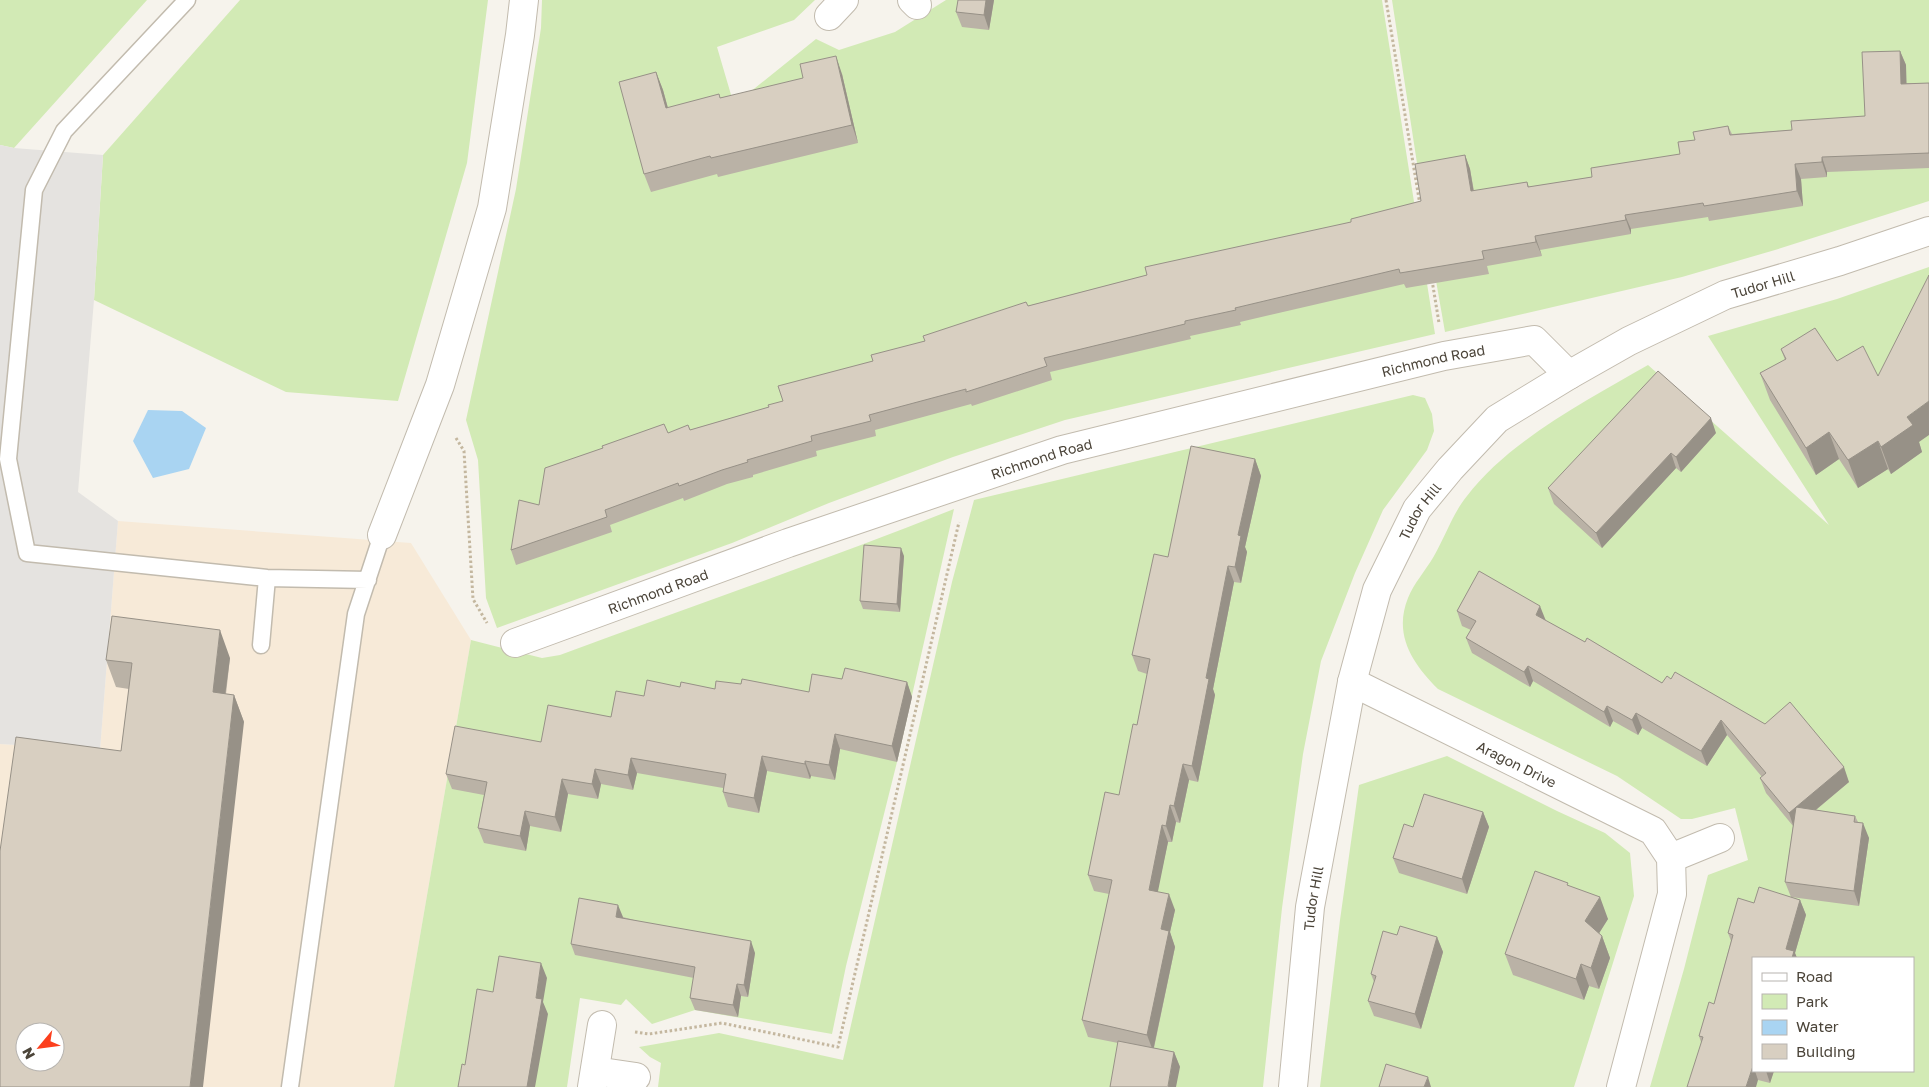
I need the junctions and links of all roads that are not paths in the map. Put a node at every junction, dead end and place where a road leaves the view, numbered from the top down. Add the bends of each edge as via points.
1 (187, 0) edge
2 (524, 0) edge
3 (1929, 231) edge
4 (1569, 375) junction
5 (382, 536) joint
6 (267, 578) junction
7 (368, 580) junction
8 (515, 642) road end
9 (261, 645) dead end
10 (1352, 682) junction
11 (1720, 838) dead end
12 (1671, 858) junction
13 (602, 1025) road end
14 (636, 1077) dead end
15 (594, 1079) edge
16 (290, 1087) edge
17 (1293, 1087) edge
18 (1621, 1087) edge

1 - 6 lane via 64,131 34,190 8,459 27,553
2 - 5 street via 492,208 440,385
3 - 4 street, Tudor Hill via 1725,295 1629,341
4 - 8 street, Richmond Road via 1534,340 1444,356 1062,450 788,543
4 - 10 street, Tudor Hill via 1497,419 1417,509 1377,590
5 - 7 lane
6 - 7 lane
6 - 9 lane
7 - 16 lane via 356,614
10 - 12 street, Aragon Drive via 1654,831
10 - 17 street, Tudor Hill via 1310,907
11 - 12 street
12 - 18 street via 1672,894
13 - 15 street
14 - 15 street

